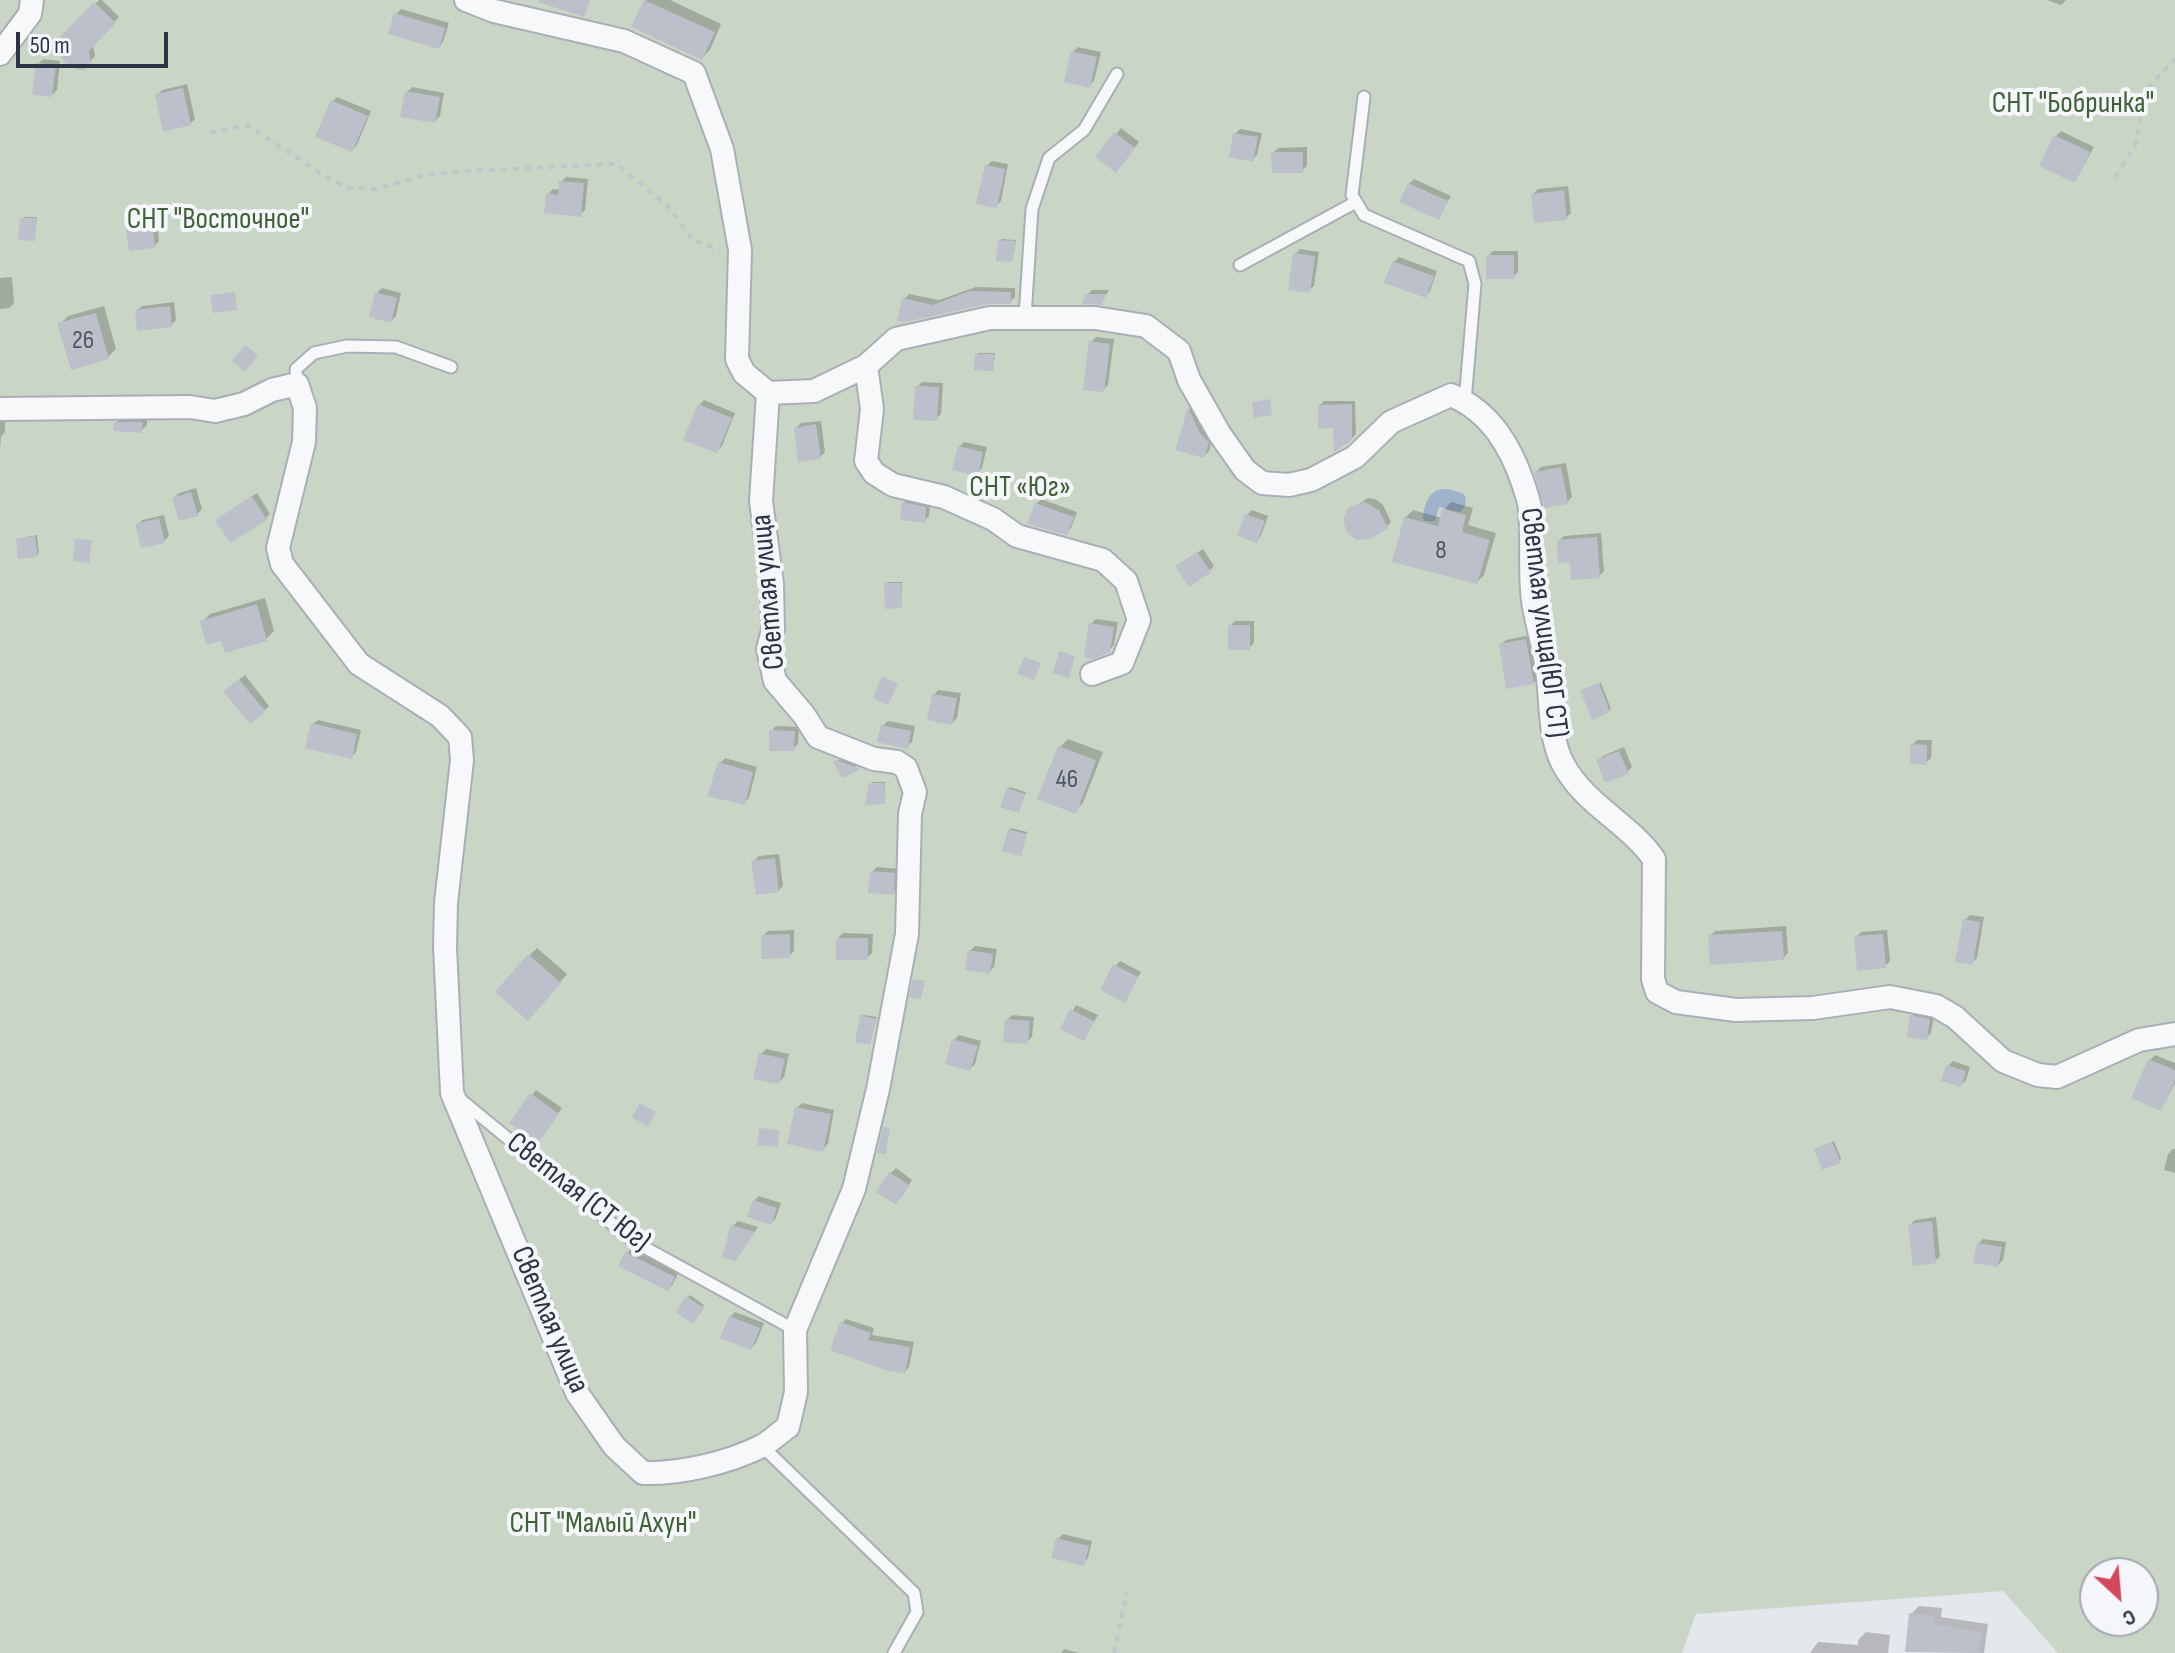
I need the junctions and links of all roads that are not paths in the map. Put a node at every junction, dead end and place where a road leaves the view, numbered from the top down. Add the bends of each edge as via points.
1 (32, 0) edge
2 (466, 0) edge
3 (0, 54) edge
4 (1117, 74) dead end
5 (1364, 97) dead end
6 (1356, 202) junction
7 (1240, 265) dead end
8 (1025, 317) junction
9 (866, 366) junction
10 (451, 367) dead end
11 (297, 384) junction
12 (768, 393) junction
13 (1465, 401) junction
14 (0, 409) edge
15 (1092, 674) dead end
16 (2175, 1034) edge
17 (452, 1093) junction
18 (795, 1330) junction
19 (762, 1446) junction
20 (894, 1653) edge

1 - 3 street via 30,14
2 - 12 street via 624,41 694,73 722,149 740,250 737,359 744,373
4 - 8 lane via 1084,130 1049,158 1032,209
5 - 6 lane via 1352,195
6 - 7 lane
6 - 13 lane via 1364,215 1469,261 1475,284
8 - 9 street via 990,318 896,339
8 - 13 street via 1095,318 1146,326 1179,351 1219,433 1245,470 1262,483 1311,480 1355,457 1391,422 1451,395
9 - 12 street via 814,391
9 - 15 street via 872,409 866,461 874,473 893,485 944,497 1017,536 1103,560 1126,581 1139,620 1122,663
10 - 11 lane via 396,347 347,346 314,353 296,369
11 - 14 street via 215,411
11 - 17 street, Светлая улица via 305,408 304,442 278,548 282,564 359,664 440,716 460,737 445,947
12 - 18 street, Светлая улица via 761,501 772,584 768,649 775,681 818,737 874,759 897,762 906,768 915,792 907,934 878,1089 854,1189
13 - 16 street, Светлая улица(ЮГ СТ) via 1490,421 1514,456 1530,507 1534,602 1562,762 1591,802 1654,859 1657,992 1676,1002 1736,1010 1813,1008 1890,997 1936,1006 2003,1061 2057,1077 2139,1040
17 - 18 lane, Светлая (СТ Юг) via 633,1241
17 - 19 street, Светлая улица via 577,1393 614,1446 643,1473 669,1474
18 - 19 street, Светлая улица via 796,1392 788,1427
19 - 20 lane via 914,1593 917,1612

